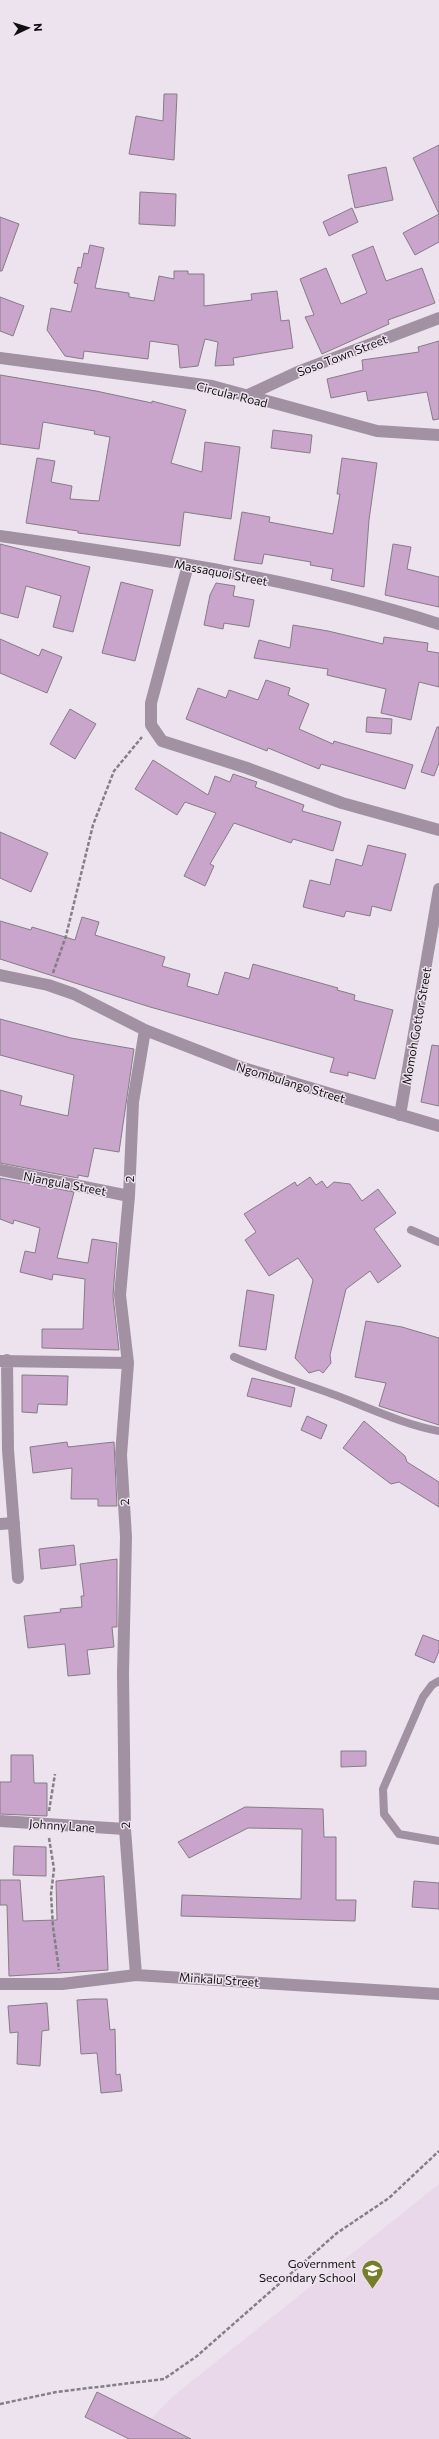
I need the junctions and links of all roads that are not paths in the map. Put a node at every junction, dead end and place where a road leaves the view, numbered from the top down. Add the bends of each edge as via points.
1 (439, 318) edge
2 (0, 358) edge
3 (246, 396) junction
4 (439, 435) edge
5 (0, 536) edge
6 (188, 565) junction
7 (439, 624) edge
8 (439, 830) edge
9 (439, 889) edge
10 (434, 957) edge
11 (0, 975) edge
12 (145, 1030) junction
13 (400, 1115) junction
14 (439, 1126) edge
15 (0, 1170) edge
16 (129, 1196) junction
17 (411, 1230) dead end
18 (439, 1242) edge
19 (234, 1357) dead end
20 (4, 1361) edge
21 (128, 1363) junction
22 (439, 1431) edge
23 (14, 1522) junction
24 (0, 1524) edge
25 (18, 1578) dead end
26 (439, 1681) edge
27 (0, 1821) edge
28 (125, 1829) junction
29 (439, 1840) edge
30 (136, 1975) junction
31 (0, 1984) edge
32 (439, 1994) edge

1 - 3 street, Soso Town Street via 300,371
2 - 3 street, Circular Road via 212,386
3 - 4 street, Circular Road via 377,431
5 - 6 street, Massaquoi Street
6 - 7 street, Massaquoi Street via 330,593
6 - 8 street via 151,703 151,726 162,741 248,768 342,803
9 - 10 street, Momoh Gottor Street
10 - 13 street, Momoh Gottor Street
11 - 12 street, Ngombulango Street via 48,985 74,994
12 - 13 street, Ngombulango Street via 243,1068
12 - 16 street, 2 via 133,1102
13 - 14 street, Ngombulango Street
15 - 16 street, Njangula Street
16 - 21 street, 2 via 120,1296
17 - 18 lane
19 - 22 lane via 266,1372 336,1395 376,1412
20 - 21 street
20 - 23 street
21 - 28 street, 2 via 121,1455 126,1536 123,1673
23 - 24 street
23 - 25 street
26 - 29 lane via 432,1685 423,1697 383,1789 384,1814 399,1834
27 - 28 street, Johnny Lane
28 - 30 street, 2
30 - 31 street, Minkalu Street via 62,1984
30 - 32 street, Minkalu Street

